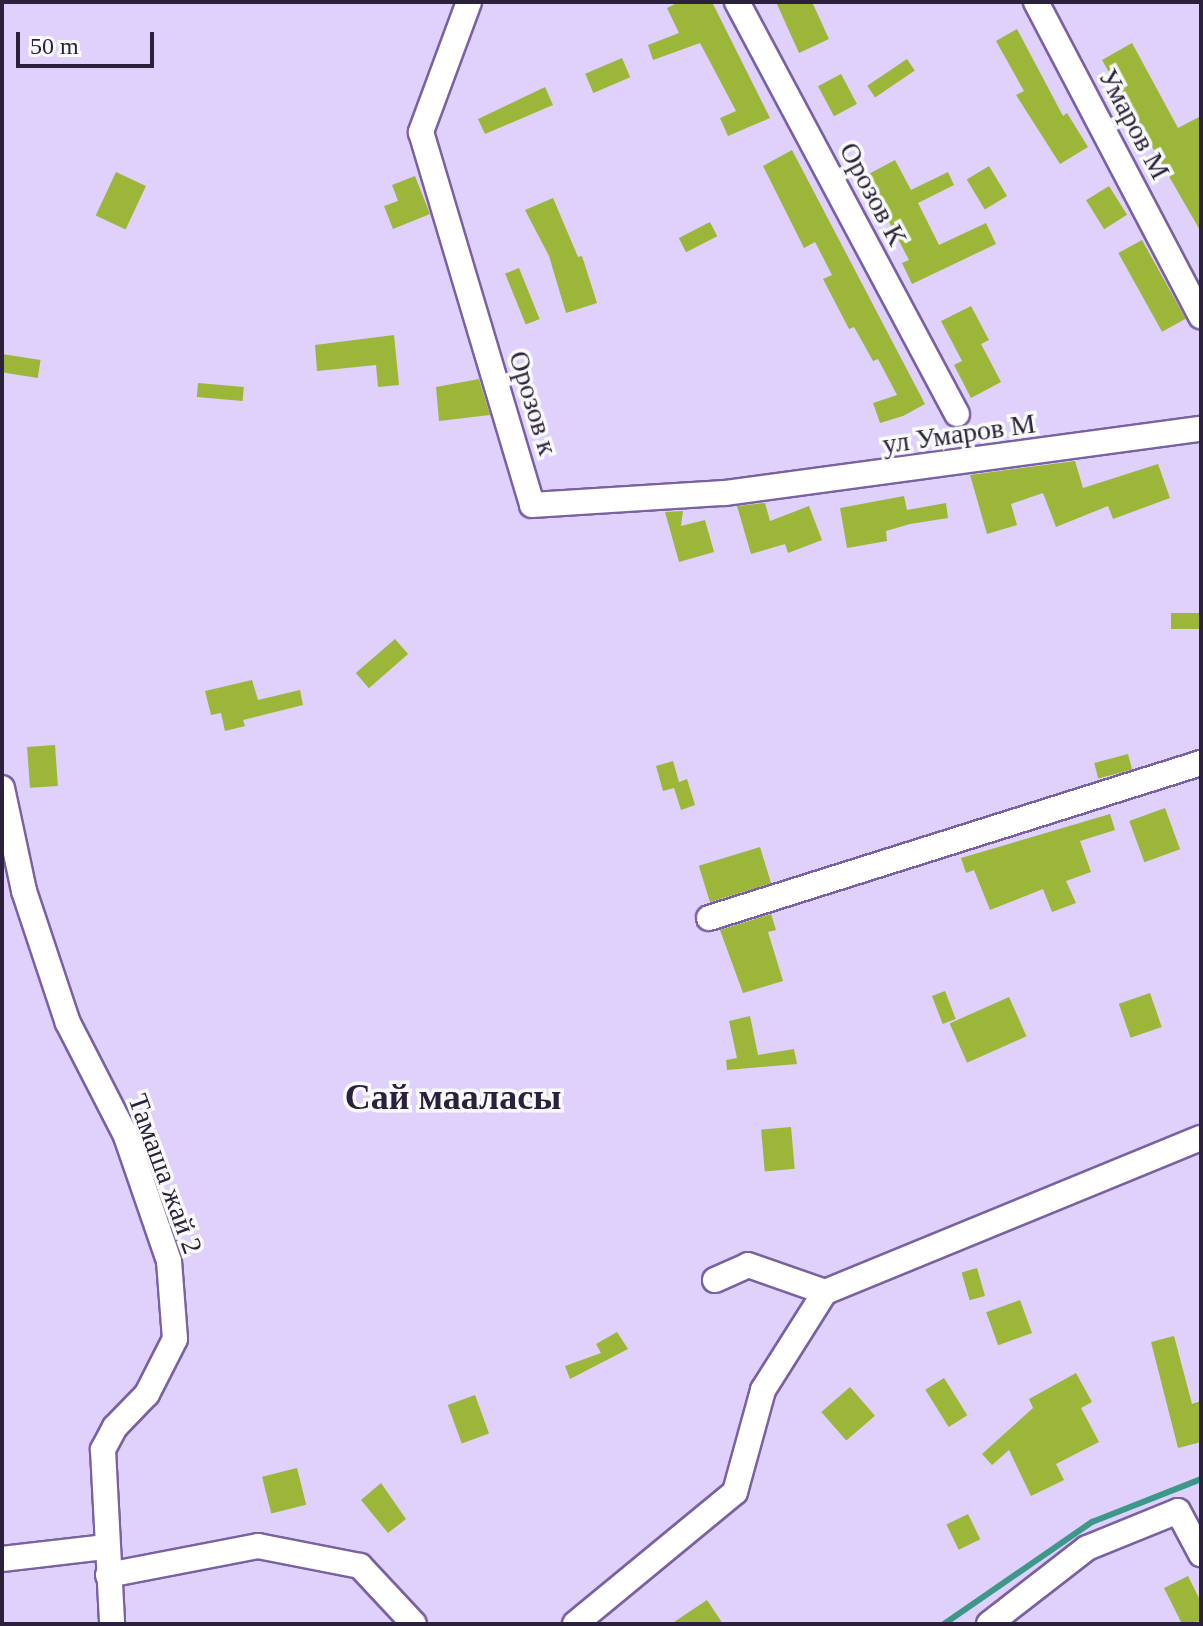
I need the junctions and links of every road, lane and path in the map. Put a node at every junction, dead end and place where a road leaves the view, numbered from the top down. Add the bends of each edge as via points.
1 (469, 2) edge
2 (737, 2) edge
3 (1036, 2) edge
4 (1201, 316) edge
5 (957, 414) dead end
6 (1201, 429) edge
7 (725, 493) joint
8 (1201, 763) edge
9 (2, 788) edge
10 (709, 918) dead end
11 (1201, 1138) edge
12 (715, 1280) dead end
13 (825, 1292) junction
14 (106, 1547) junction
15 (1201, 1554) edge
16 (2, 1559) edge
17 (108, 1575) junction
18 (112, 1624) edge
19 (414, 1624) edge
20 (575, 1624) edge
21 (989, 1624) edge

1 - 7 street, Орозов к via 421,132 532,505
2 - 5 street, Орозов К
3 - 4 street, Умаров М
6 - 7 street, ул Умаров М
8 - 10 street
9 - 14 street, Тамаша жай 2 via 24,891 68,1023 126,1136 169,1261 175,1339 147,1394 115,1427 103,1450
11 - 13 street
12 - 13 street via 748,1265
13 - 20 street via 763,1390 735,1492
14 - 16 street
14 - 17 street, Тамаша жай 2
15 - 21 street via 1178,1511 1087,1548
17 - 18 street, Тамаша жай 2
17 - 19 street via 258,1546 360,1566

